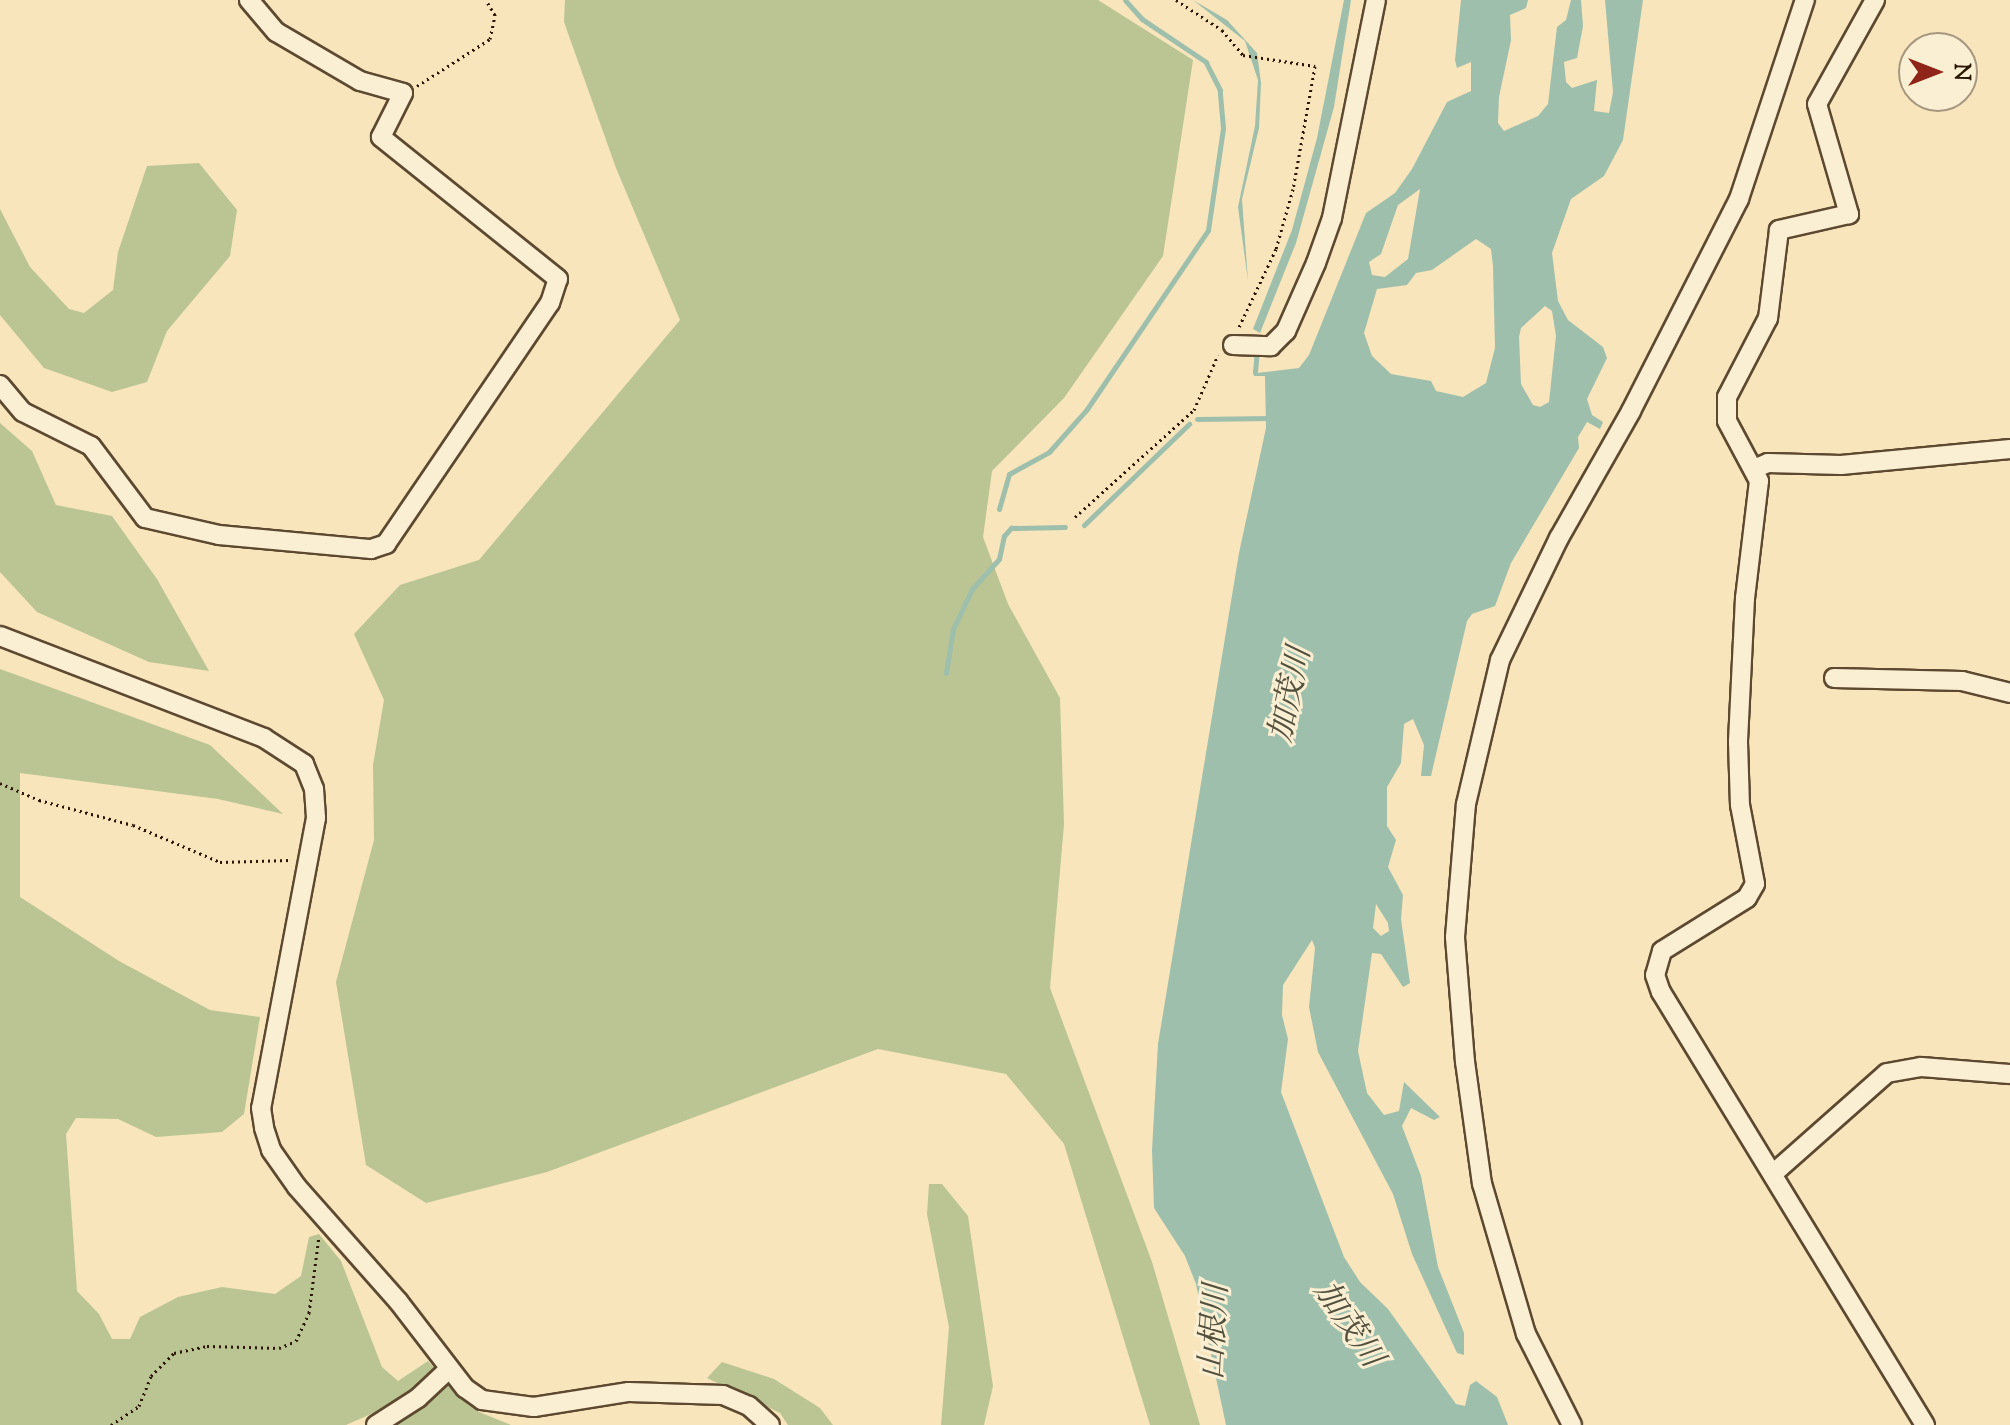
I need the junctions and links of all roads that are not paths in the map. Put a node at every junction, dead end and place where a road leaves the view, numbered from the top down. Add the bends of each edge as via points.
1 (249, 0) edge
2 (1376, 0) edge
3 (1805, 0) edge
4 (1875, 0) edge
5 (1233, 345) road end
6 (0, 385) edge
7 (2010, 449) edge
8 (1756, 468) junction
9 (0, 636) edge
10 (1834, 678) dead end
11 (2010, 693) edge
12 (2010, 1074) edge
13 (1775, 1172) junction
14 (449, 1369) junction
15 (376, 1425) edge
16 (770, 1425) edge
17 (1572, 1425) edge
18 (1925, 1425) edge

1 - 6 street via 276,32 360,81 403,93 381,137 558,279 550,303 386,544 371,549 219,535 145,518 91,446 23,412
2 - 5 street via 1332,218 1316,263 1286,331 1271,346
3 - 17 street via 1739,199 1500,660 1466,804 1455,951 1482,1184 1526,1334
4 - 8 street via 1817,104 1849,214 1779,230 1768,318 1727,397 1727,421
7 - 8 street via 1841,465 1768,463
8 - 13 street via 1759,501 1745,598 1738,742 1740,805 1755,884 1747,898 1662,951 1655,975
9 - 14 street via 288,751 304,764 314,789 310,860 261,1108 271,1150
10 - 11 street via 1962,681
12 - 13 street via 1921,1067 1887,1073
13 - 18 street
14 - 15 street via 418,1398
14 - 16 street via 482,1400 503,1406 564,1405 629,1392 694,1392 723,1395 749,1406

